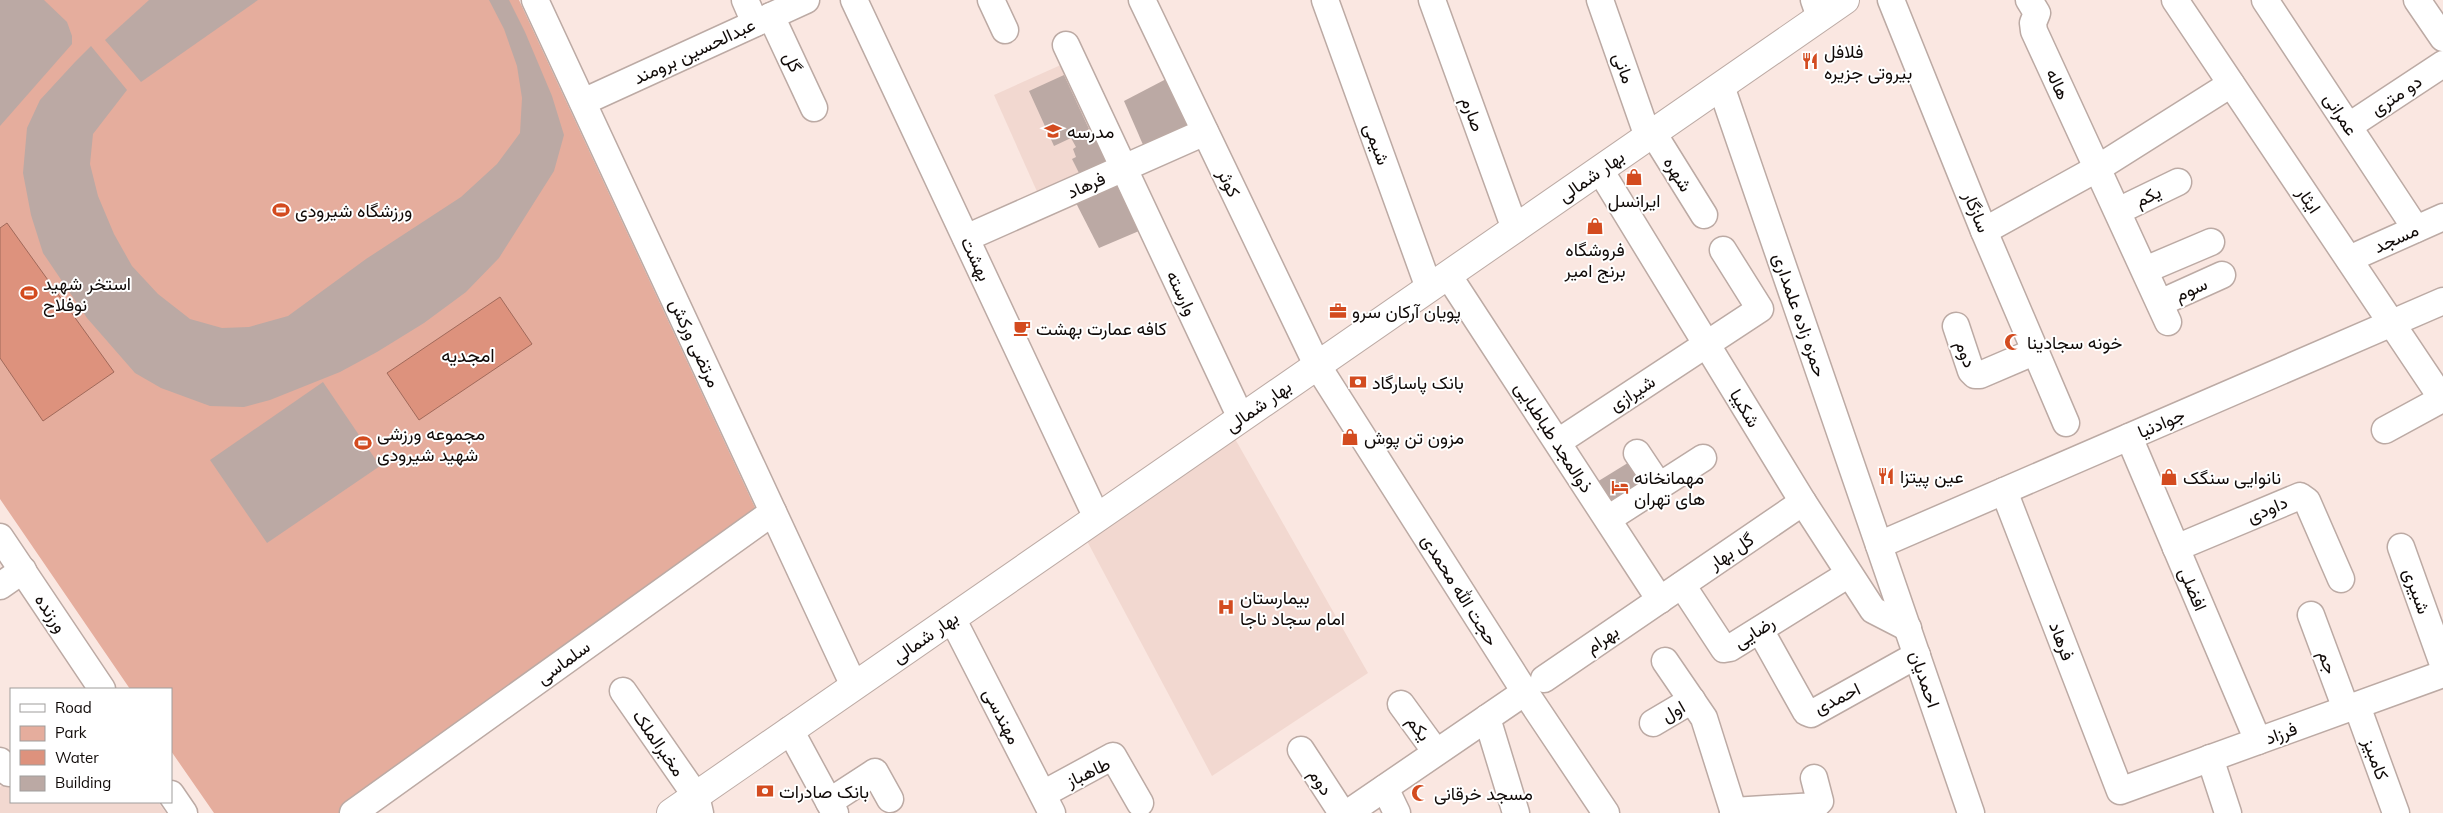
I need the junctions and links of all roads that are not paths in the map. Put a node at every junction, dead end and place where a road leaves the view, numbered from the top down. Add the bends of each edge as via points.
1 (536, 0) edge
2 (806, 0) edge
3 (854, 0) edge
4 (991, 0) edge
5 (1142, 0) edge
6 (1325, 0) edge
7 (1432, 0) edge
8 (1600, 0) edge
9 (1845, 0) edge
10 (1891, 0) edge
11 (2029, 0) edge
12 (2175, 0) edge
13 (2265, 0) edge
14 (2417, 0) edge
15 (1817, 9) edge
16 (757, 13) edge
17 (1005, 30) dead end
18 (2443, 38) edge
19 (1066, 46) dead end
20 (2443, 64) edge
21 (2231, 84) junction
22 (1721, 86) junction
23 (583, 102) junction
24 (814, 108) dead end
25 (2349, 126) junction
26 (1205, 132) junction
27 (1650, 135) junction
28 (1124, 168) junction
29 (2098, 168) junction
30 (1600, 170) junction
31 (2178, 182) dead end
32 (2118, 211) junction
33 (1704, 215) dead end
34 (2443, 217) edge
35 (1514, 229) junction
36 (2416, 229) junction
37 (1984, 231) junction
38 (966, 238) junction
39 (2211, 242) dead end
40 (1723, 250) dead end
41 (2349, 259) junction
42 (2145, 270) junction
43 (2222, 275) dead end
44 (1439, 281) junction
45 (2443, 301) edge
46 (2164, 312) joint
47 (2391, 323) junction
48 (1956, 326) dead end
49 (1707, 344) junction
50 (2036, 351) junction
51 (1317, 366) junction
52 (2443, 399) edge
53 (1241, 418) junction
54 (2066, 423) dead end
55 (2384, 430) dead end
56 (2129, 437) junction
57 (1558, 442) junction
58 (1637, 452) dead end
59 (1703, 458) dead end
60 (1659, 486) junction
61 (2004, 491) junction
62 (1803, 502) junction
63 (773, 512) junction
64 (1098, 518) junction
65 (1608, 519) junction
66 (0, 537) edge
67 (1879, 545) junction
68 (2402, 547) dead end
69 (2176, 548) junction
70 (23, 570) junction
71 (1849, 574) junction
72 (2341, 579) dead end
73 (1682, 585) junction
74 (0, 586) edge
75 (1660, 600) junction
76 (2311, 615) dead end
77 (952, 618) junction
78 (1908, 628) junction
79 (1764, 637) dead end
80 (1917, 655) junction
81 (1665, 661) dead end
82 (2443, 664) edge
83 (2443, 674) edge
84 (854, 686) junction
85 (1534, 686) junction
86 (101, 688) edge
87 (623, 690) dead end
88 (1692, 700) junction
89 (1401, 704) dead end
90 (2351, 708) junction
91 (1487, 718) junction
92 (1653, 723) dead end
93 (790, 730) junction
94 (2258, 741) junction
95 (1301, 750) dead end
96 (1436, 752) junction
97 (2210, 758) junction
98 (1814, 778) dead end
99 (1385, 788) junction
100 (2120, 791) joint
101 (172, 795) edge
102 (890, 799) dead end
103 (1140, 802) dead end
104 (1048, 803) edge
105 (698, 804) edge
106 (832, 808) edge
107 (1734, 812) edge
108 (184, 813) edge
109 (353, 813) edge
110 (671, 813) edge
111 (1342, 813) edge
112 (1348, 813) edge
113 (1397, 813) edge
114 (1516, 813) edge
115 (1606, 813) edge
116 (1971, 813) edge
117 (2228, 813) edge
118 (2396, 813) edge

1 - 23 street, مرتضی ورکش
2 - 16 street, عبدالحسین برومند
3 - 38 street, بهشت
4 - 17 street
5 - 26 street, کوثر
6 - 44 street, شیمی
7 - 35 street, صارم
8 - 27 street, مانی
9 - 15 main road, بهار شمالی
10 - 37 street, سازگار
11 - 29 street, هاله via 2038,14 2033,23 2034,32
12 - 21 street, ایثار
13 - 25 street, عمرانی
14 - 18 street
15 - 22 main road, بهار شمالی
16 - 23 street, عبدالحسین برومند
16 - 24 street, گل
19 - 28 street, وارسته
20 - 25 street, دو متری
21 - 29 street
21 - 41 street, ایثار
22 - 27 main road, بهار شمالی
22 - 67 street, حمزه زاده علمداری
23 - 63 street, مرتضی ورکش
25 - 36 street, عمرانی
26 - 28 street, فرهاد
26 - 51 street, کوثر
27 - 30 main road, بهار شمالی
27 - 33 street, شهره
28 - 38 street, فرهاد
28 - 53 street, وارسته
29 - 32 street, هاله
29 - 37 street
30 - 35 main road, بهار شمالی
30 - 49 street, شکیبا
31 - 32 street, یکم
32 - 42 street, هاله
34 - 36 street, مسجد
35 - 44 main road, بهار شمالی
36 - 41 street, مسجد
37 - 50 street, سازگار
38 - 64 street, بهشت
39 - 42 street
40 - 49 street, شیرازی via 1760,309
41 - 47 street, ایثار
42 - 46 street, هاله
43 - 46 street, سوم
44 - 51 main road, بهار شمالی
44 - 57 street, ذوالمجد طباطبایی
45 - 47 street, جوادنیا
47 - 52 street, ایثار
47 - 56 street, جوادنیا
48 - 50 street, دوم via 1975,375 1980,376
49 - 57 street, شیرازی
49 - 62 street, شکیبا
50 - 54 street, سازگار
51 - 53 main road, بهار شمالی
51 - 85 street, حجت الله محمدی
52 - 55 street
53 - 64 main road, بهار شمالی
56 - 61 street, جوادنیا
56 - 69 street, افضلی
57 - 65 street, ذوالمجد طباطبایی
58 - 60 street
59 - 60 street
60 - 65 street
61 - 67 street, جوادنیا
61 - 100 street, فرهاد
62 - 71 street, شکیبا
62 - 73 street, گل بهار
63 - 84 street, مرتضی ورکش
63 - 109 street, سلماسی
64 - 77 main road, بهار شمالی
65 - 75 street, ذوالمجد طباطبایی
66 - 70 street, ورزنده
67 - 78 street, احمدیان
68 - 82 street, شبیری
69 - 72 street, داودی via 2300,496 2307,500
69 - 94 street, افضلی
70 - 74 street
70 - 86 street, ورزنده
71 - 73 street, رضایی via 1724,649
71 - 78 street, شکیبا via 1873,610
73 - 75 street, گل بهار
75 - 85 street, بهرام
76 - 90 street, جم
77 - 84 main road, بهار شمالی
77 - 104 street, مهندسی
78 - 80 street, احمدیان
79 - 80 street, احمدی via 1806,712 1811,714
80 - 116 street, احمدیان
81 - 88 street
83 - 90 street, فرزاد
84 - 93 main road, بهار شمالی
85 - 91 street, بهرام
85 - 115 street, حجت الله محمدی
87 - 105 street, مخبرالملک
88 - 92 street, اول
88 - 107 street via 1704,718
89 - 96 street, یکم
90 - 94 street, فرزاد
90 - 118 street, کامبیز
91 - 96 street
91 - 114 street
93 - 105 main road, بهار شمالی
93 - 106 street
94 - 97 street, فرزاد
95 - 111 street, دوم
96 - 99 street
97 - 100 street, فرزاد
97 - 117 street
98 - 107 street via 1820,801 1815,806
99 - 112 street
99 - 113 street
101 - 108 street
102 - 106 street via 875,772
103 - 104 street, طاهباز via 1114,756
105 - 110 main road, بهار شمالی

